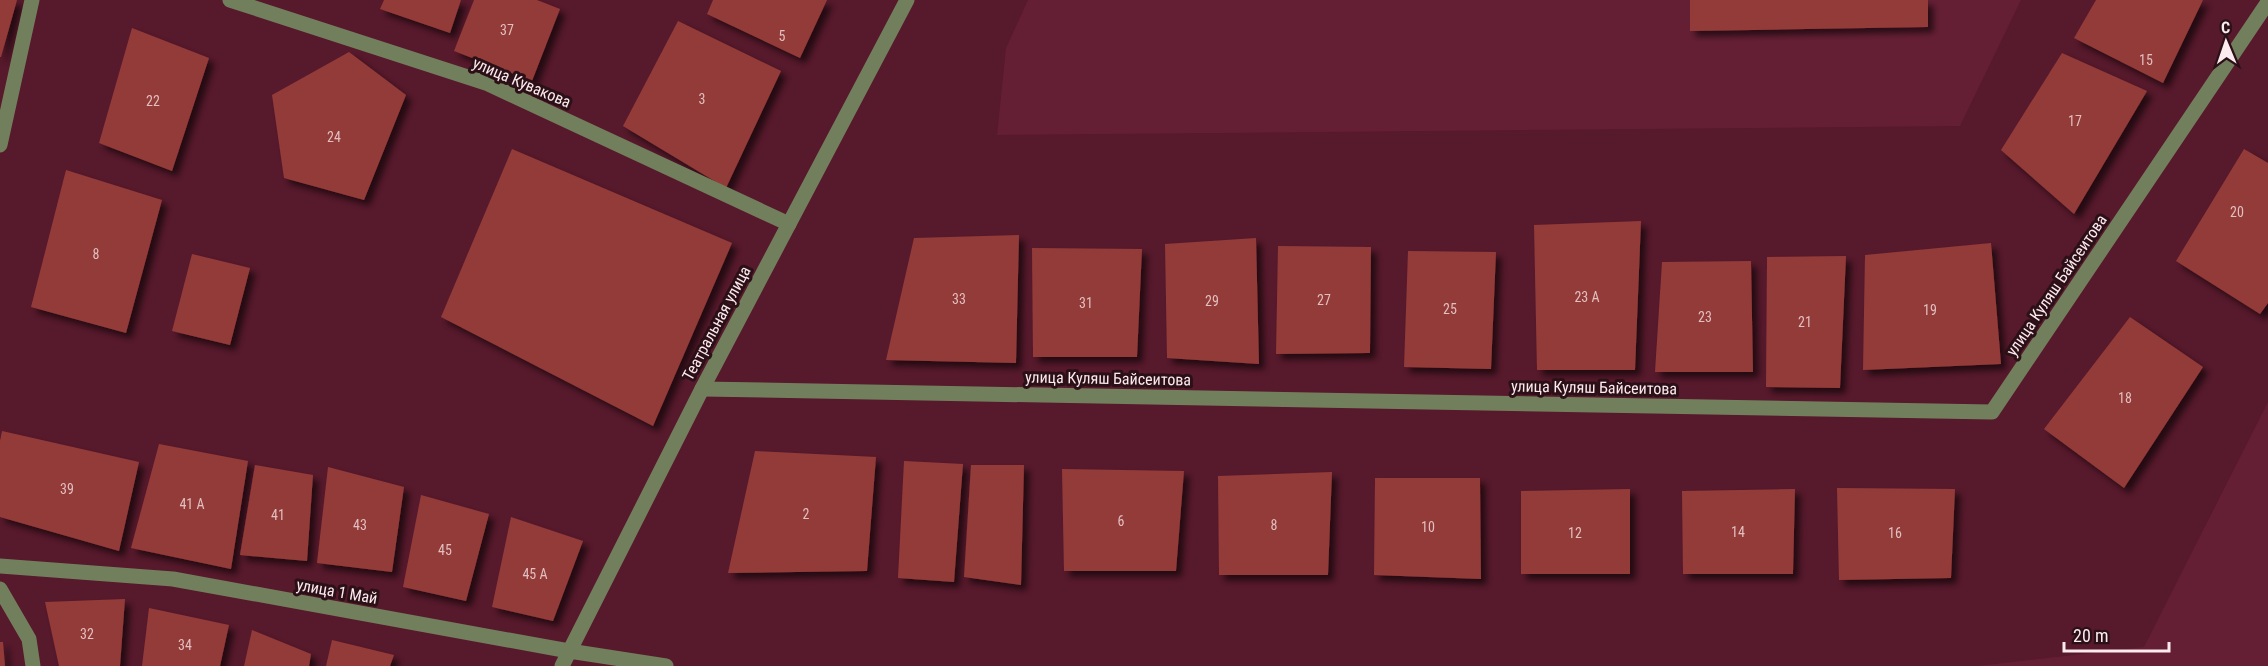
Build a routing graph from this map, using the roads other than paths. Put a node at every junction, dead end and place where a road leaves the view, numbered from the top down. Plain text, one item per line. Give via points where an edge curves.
1 (32, 0) edge
2 (230, 0) edge
3 (907, 0) edge
4 (2268, 2) edge
5 (0, 145) edge
6 (789, 224) junction
7 (702, 389) junction
8 (0, 566) edge
9 (0, 589) edge
10 (569, 651) junction
11 (33, 666) edge
12 (562, 666) edge
13 (666, 666) edge

1 - 5 street
2 - 6 street, улица Кувакова via 486,83
3 - 6 street, Театральная улица
4 - 7 street, улица Куляш Байсеитова via 1992,412
6 - 7 street, Театральная улица
7 - 10 street, Театральная улица
8 - 10 street, улица 1 Май via 173,579
9 - 11 street via 29,639
10 - 12 street, Театральная улица
10 - 13 street, улица 1 Май

